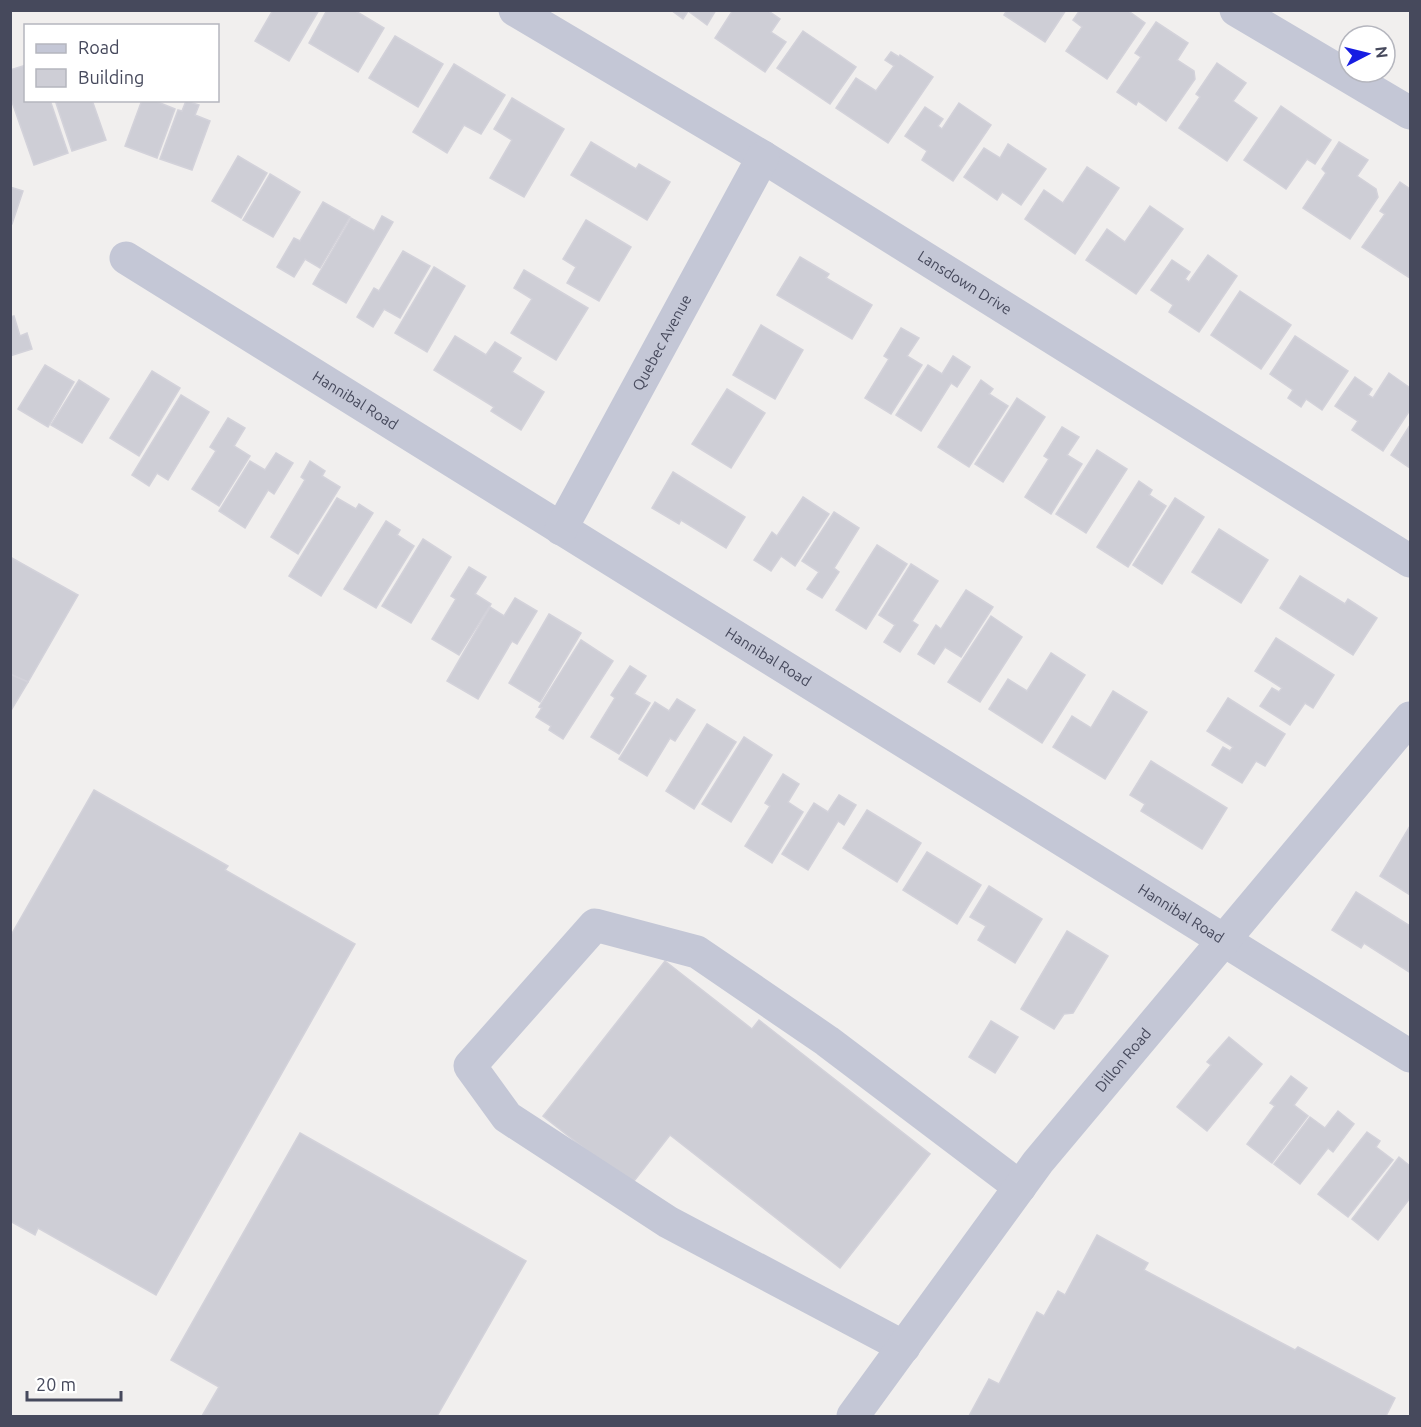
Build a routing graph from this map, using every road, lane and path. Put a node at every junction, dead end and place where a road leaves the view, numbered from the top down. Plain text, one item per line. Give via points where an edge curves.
1 (515, 10) edge
2 (1236, 10) edge
3 (1410, 113) edge
4 (763, 157) junction
5 (126, 258) dead end
6 (561, 528) junction
7 (1410, 561) edge
8 (1410, 718) edge
9 (1226, 941) junction
10 (1410, 1056) edge
11 (1020, 1187) junction
12 (904, 1347) junction
13 (853, 1416) edge

1 - 4 street, Lansdown Drive
2 - 3 street
4 - 6 street, Quebec Avenue
4 - 7 street, Lansdown Drive
5 - 6 street, Hannibal Road
6 - 9 street, Hannibal Road
8 - 9 street, Dillon Road
9 - 10 street, Hannibal Road
9 - 11 street, Dillon Road
11 - 12 street, Dillon Road
11 - 12 street via 827,1041 697,952 596,925 470,1066 507,1117 668,1222
12 - 13 street, Dillon Road

